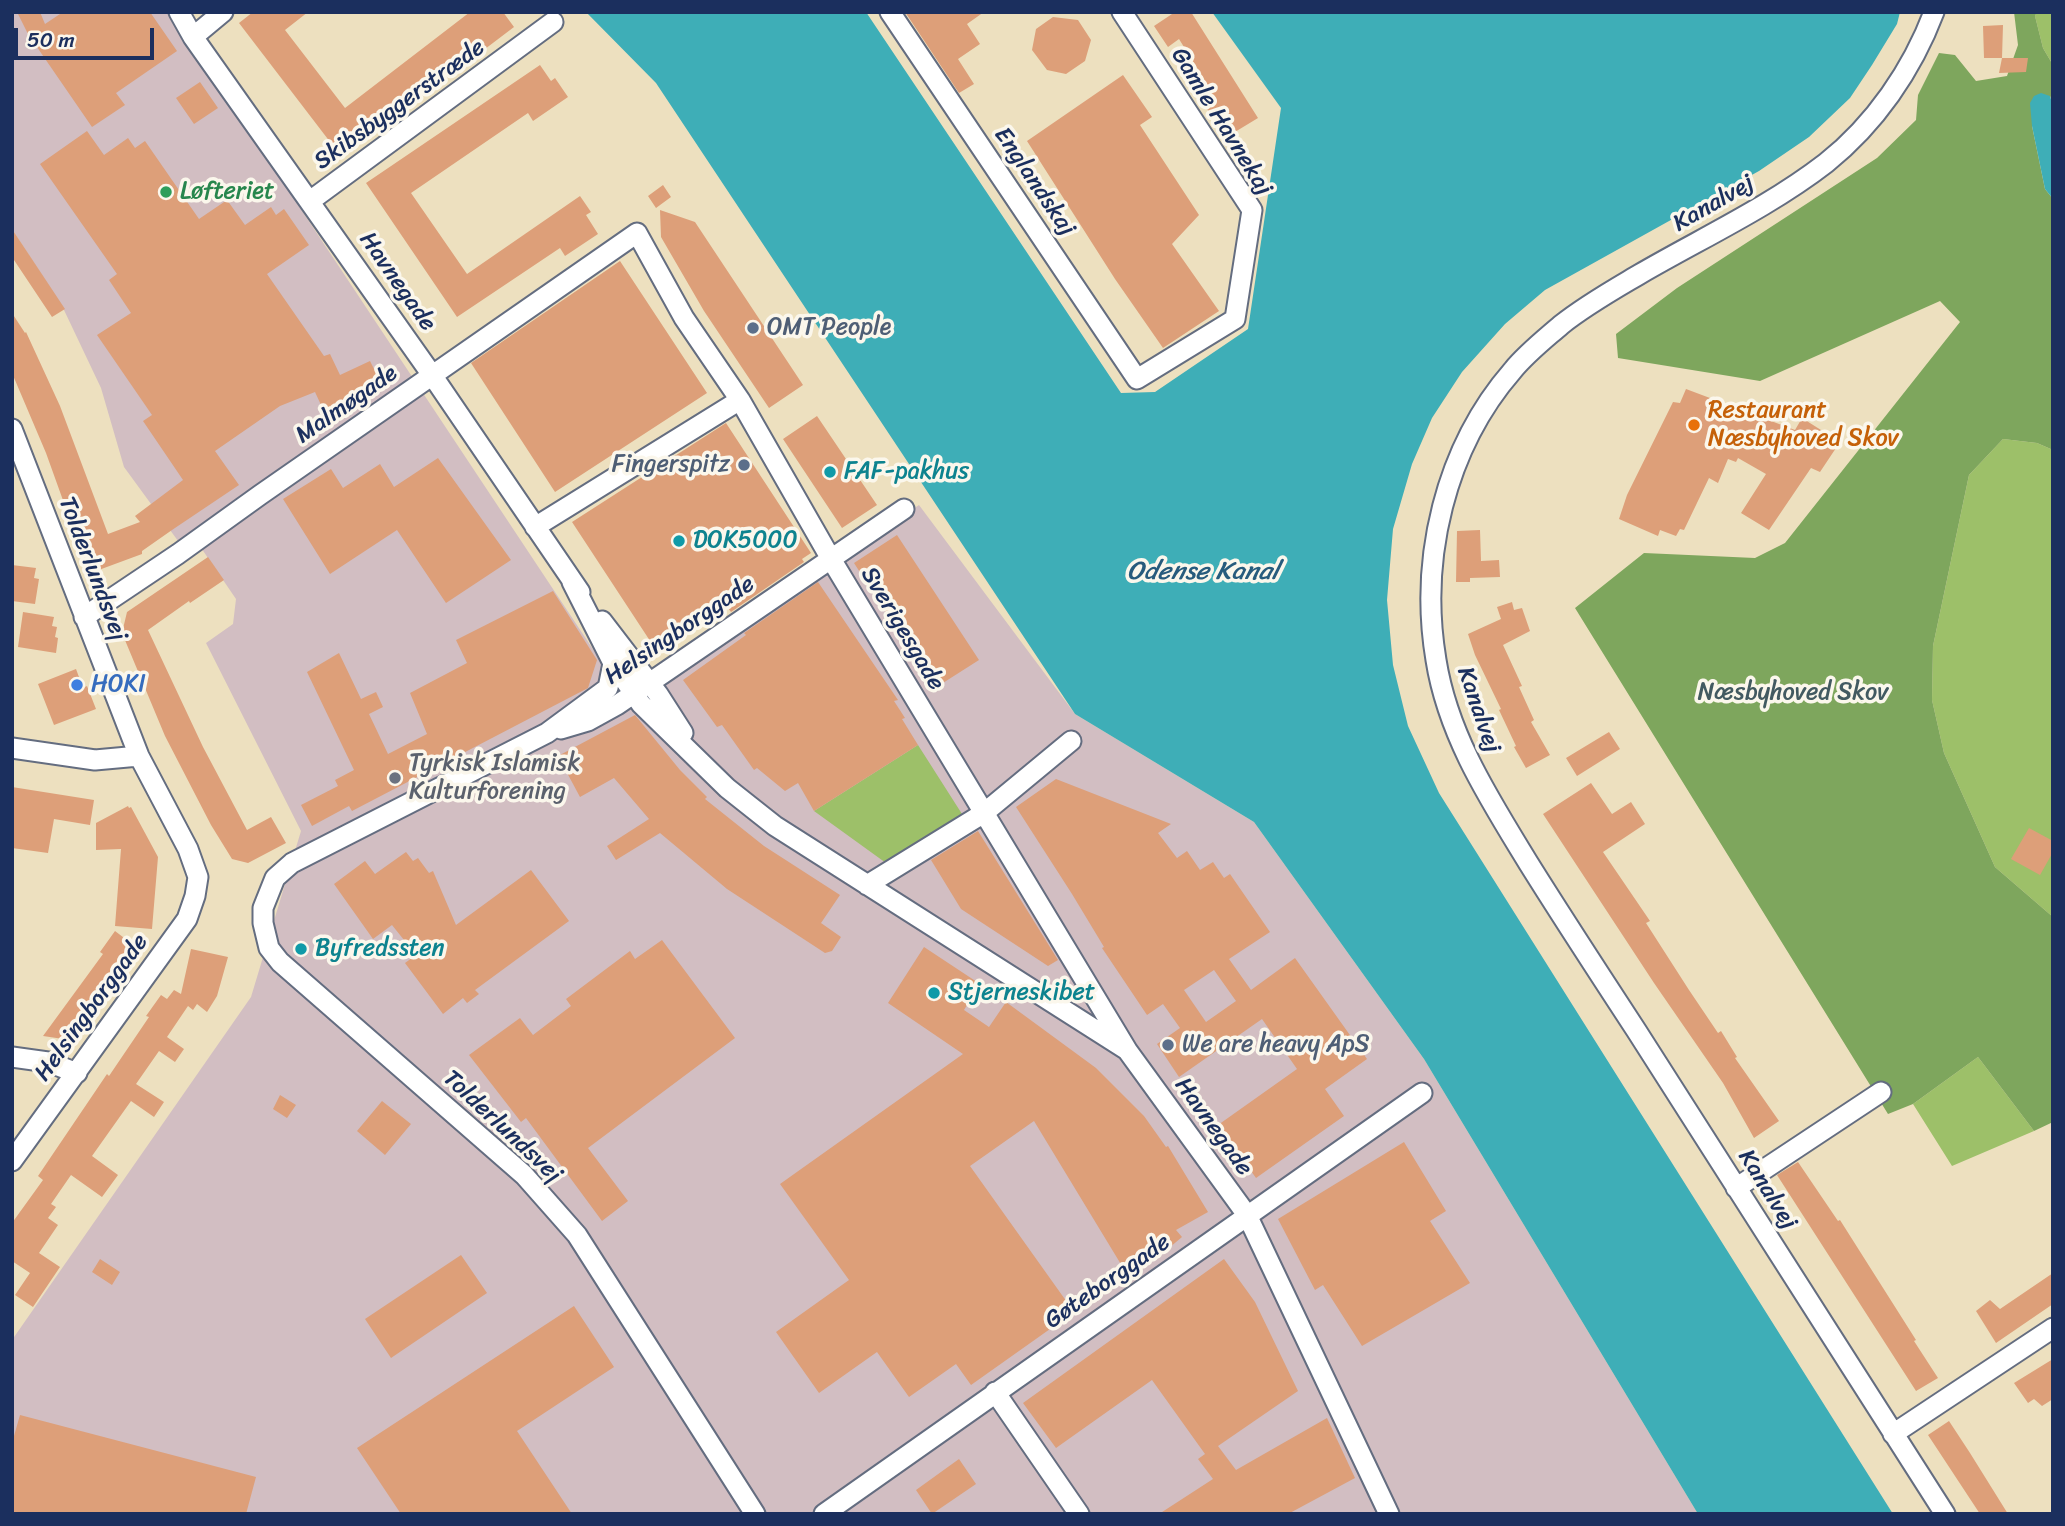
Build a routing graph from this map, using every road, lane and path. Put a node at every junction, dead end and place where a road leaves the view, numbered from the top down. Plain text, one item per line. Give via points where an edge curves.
1 (180, 12) edge
2 (223, 12) edge
3 (890, 12) edge
4 (1122, 12) edge
5 (1934, 12) edge
6 (553, 22) dead end
7 (193, 37) junction
8 (310, 201) junction
9 (637, 233) joint
10 (432, 375) junction
11 (1137, 379) joint
12 (740, 400) junction
13 (12, 429) edge
14 (904, 509) dead end
15 (535, 527) junction
16 (831, 559) junction
17 (84, 617) junction
18 (633, 680) junction
19 (1071, 741) dead end
20 (12, 748) edge
21 (139, 756) junction
22 (984, 813) junction
23 (198, 877) joint
24 (867, 884) junction
25 (263, 908) joint
26 (1127, 1050) junction
27 (12, 1057) edge
28 (77, 1073) junction
29 (1881, 1092) dead end
30 (1422, 1093) dead end
31 (12, 1161) edge
32 (1736, 1188) junction
33 (1247, 1215) junction
34 (2053, 1328) edge
35 (995, 1392) junction
36 (1893, 1434) junction
37 (755, 1514) edge
38 (824, 1514) edge
39 (1079, 1514) edge
40 (1389, 1514) edge
41 (1945, 1514) edge

1 - 7 street, Havnegade
2 - 7 street
3 - 11 street, Englandskaj
4 - 11 street, Gamle Havnekaj via 1252,210 1235,319
5 - 32 street, Kanalvej via 1909,65 1881,107 1826,163 1788,190 1589,304 1512,370 1464,447 1438,524 1431,569 1431,620 1436,661 1459,739 1479,782
6 - 8 street, Skibsbyggerstræde
7 - 8 street, Havnegade
8 - 10 street, Havnegade
9 - 10 street, Malmøgade
9 - 12 street, Sverigesgade via 684,318
10 - 15 street, Havnegade
10 - 17 street, Malmøgade
12 - 15 street
12 - 16 street, Sverigesgade
13 - 17 street, Tolderlundsvej
14 - 16 street, Helsingborggade
15 - 18 street, Havnegade
16 - 18 street, Helsingborggade
16 - 22 street, Sverigesgade
17 - 21 street, Tolderlundsvej
18 - 24 street, Havnegade via 727,788 775,826
18 - 25 street, Helsingborggade via 617,705 588,721 547,733 292,863 275,877
19 - 22 street
20 - 21 street via 95,760
21 - 23 street, Tolderlundsvej
22 - 24 street
22 - 26 street, Sverigesgade
23 - 28 street, Helsingborggade via 187,919
24 - 26 street, Havnegade
25 - 37 street, Tolderlundsvej via 269,948 280,962 524,1175 577,1235
26 - 33 street, Havnegade
27 - 28 street via 48,1062
28 - 31 street, Helsingborggade
29 - 32 street
30 - 33 street, Gøteborggade
32 - 36 street, Kanalvej
33 - 35 street, Gøteborggade
33 - 40 street, Havnegade
34 - 36 street
35 - 38 street, Gøteborggade
35 - 39 street
36 - 41 street, Kanalvej

